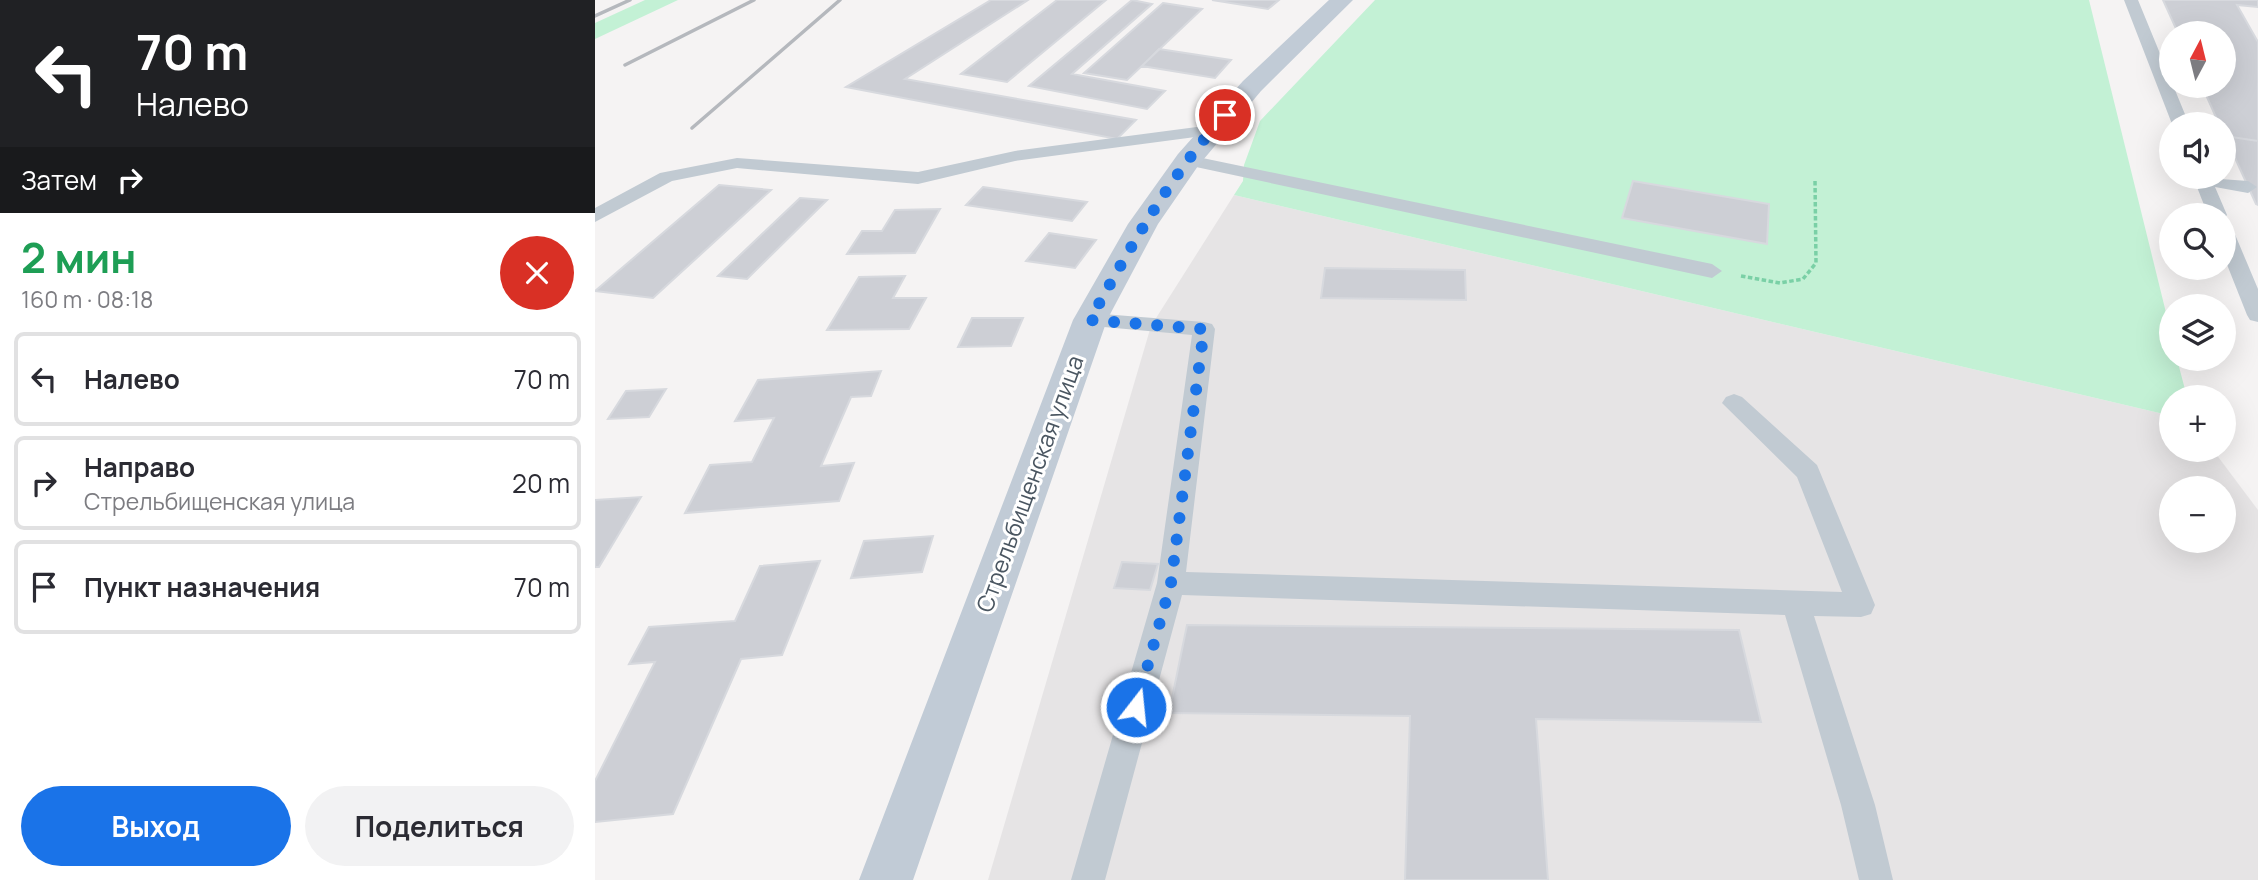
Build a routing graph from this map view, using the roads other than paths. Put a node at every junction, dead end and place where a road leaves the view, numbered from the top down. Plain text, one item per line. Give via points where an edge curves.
1 (1342, 0) edge
2 (2131, 0) edge
3 (2176, 112) edge
4 (1212, 130) junction
5 (1188, 160) junction
6 (2236, 185) edge
7 (2248, 187) dead end
8 (595, 216) edge
9 (2236, 261) edge
10 (1712, 271) road end
11 (2258, 314) edge
12 (1090, 320) junction
13 (1734, 403) dead end
14 (1171, 583) junction
15 (1796, 603) junction
16 (886, 880) edge
17 (1088, 880) edge
18 (1875, 880) edge

1 - 4 main road, Стрельбищенская улица
2 - 3 lane
4 - 5 main road, Стрельбищенская улица
4 - 8 lane via 1015,156 918,178 737,163 666,177
5 - 10 lane
5 - 12 main road, Стрельбищенская улица via 1143,224
6 - 7 lane
9 - 11 lane
12 - 14 lane via 1204,329
12 - 16 main road, Стрельбищенская улица
13 - 15 lane via 1808,472 1861,605
14 - 15 lane
14 - 17 lane
15 - 18 lane via 1859,805

